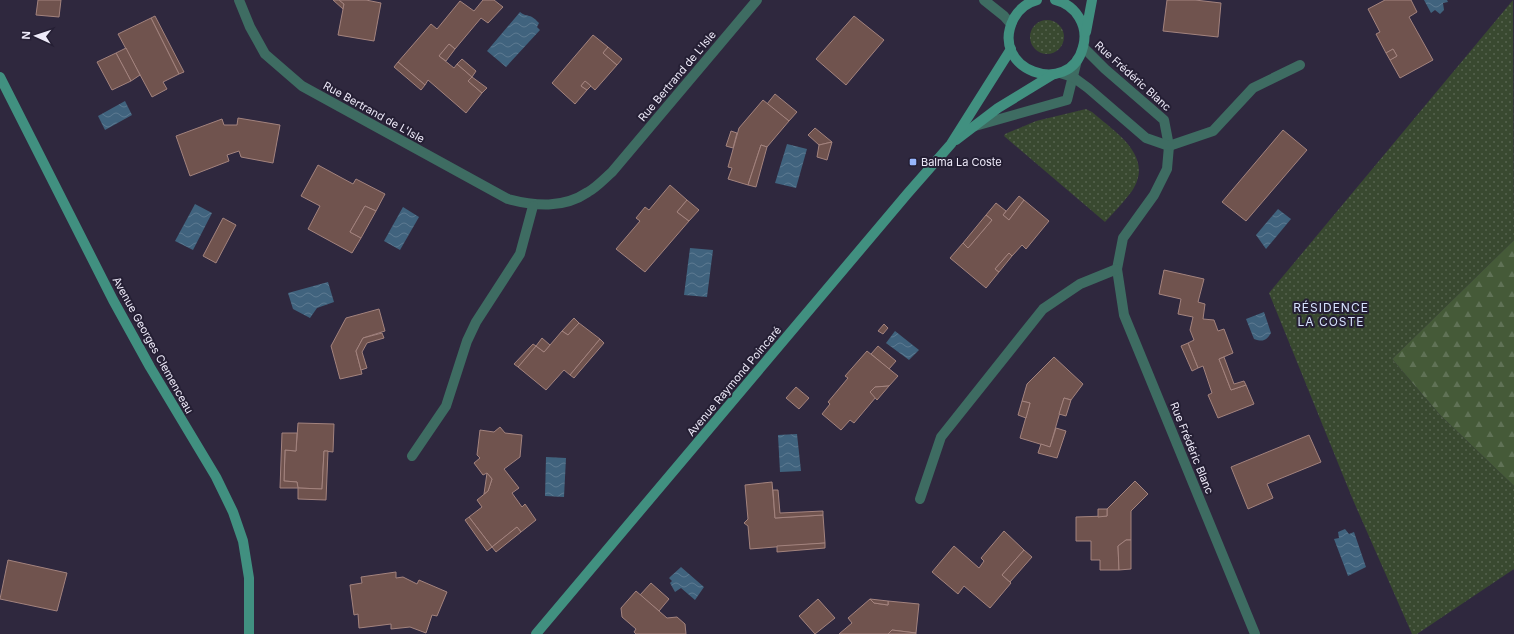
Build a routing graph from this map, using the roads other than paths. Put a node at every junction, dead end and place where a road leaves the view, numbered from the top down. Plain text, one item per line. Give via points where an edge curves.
1 (239, 0) edge
2 (757, 0) edge
3 (984, 0) edge
4 (1034, 0) edge
5 (1055, 0) edge
6 (1092, 0) edge
7 (1011, 24) junction
8 (1085, 36) junction
9 (1083, 47) junction
10 (1011, 49) junction
11 (1077, 60) junction
12 (1300, 65) dead end
13 (1057, 73) junction
14 (0, 77) edge
15 (1073, 77) junction
16 (975, 126) junction
17 (951, 144) junction
18 (1169, 146) junction
19 (533, 206) junction
20 (1116, 269) junction
21 (412, 456) dead end
22 (920, 499) dead end
23 (249, 634) edge
24 (536, 634) edge
25 (1255, 634) edge

1 - 19 street, Rue Bertrand de L'Isle via 265,54 302,86 508,199
2 - 19 street, Rue Bertrand de L'Isle via 612,172 588,193 565,203
3 - 7 street
4 - 7 main road via 1016,14
5 - 8 main road via 1074,10 1082,21
6 - 8 main road
7 - 10 main road
8 - 9 main road
9 - 11 main road
9 - 18 street, Rue Frédéric Blanc via 1164,120
10 - 13 main road via 1023,67 1044,75
10 - 17 main road, Avenue Raymond Poincaré
11 - 13 main road, Avenue Raymond Poincaré via 1070,68
11 - 15 street, Avenue Raymond Poincaré
12 - 18 street via 1253,88 1213,131
13 - 15 street
13 - 16 main road, Avenue Raymond Poincaré via 998,108
14 - 23 main road, Avenue Georges Clemenceau via 113,300 216,477 233,512 243,541 248,578
15 - 16 street, Avenue Raymond Poincaré via 1067,100
15 - 18 street via 1146,138
16 - 17 main road, Avenue Raymond Poincaré
17 - 24 main road, Avenue Raymond Poincaré
18 - 20 street, Rue Frédéric Blanc via 1166,169 1154,195 1123,238
19 - 21 street via 520,254 473,328 446,406
20 - 22 street via 1080,284 1043,309 941,437
20 - 25 street, Rue Frédéric Blanc via 1124,315

